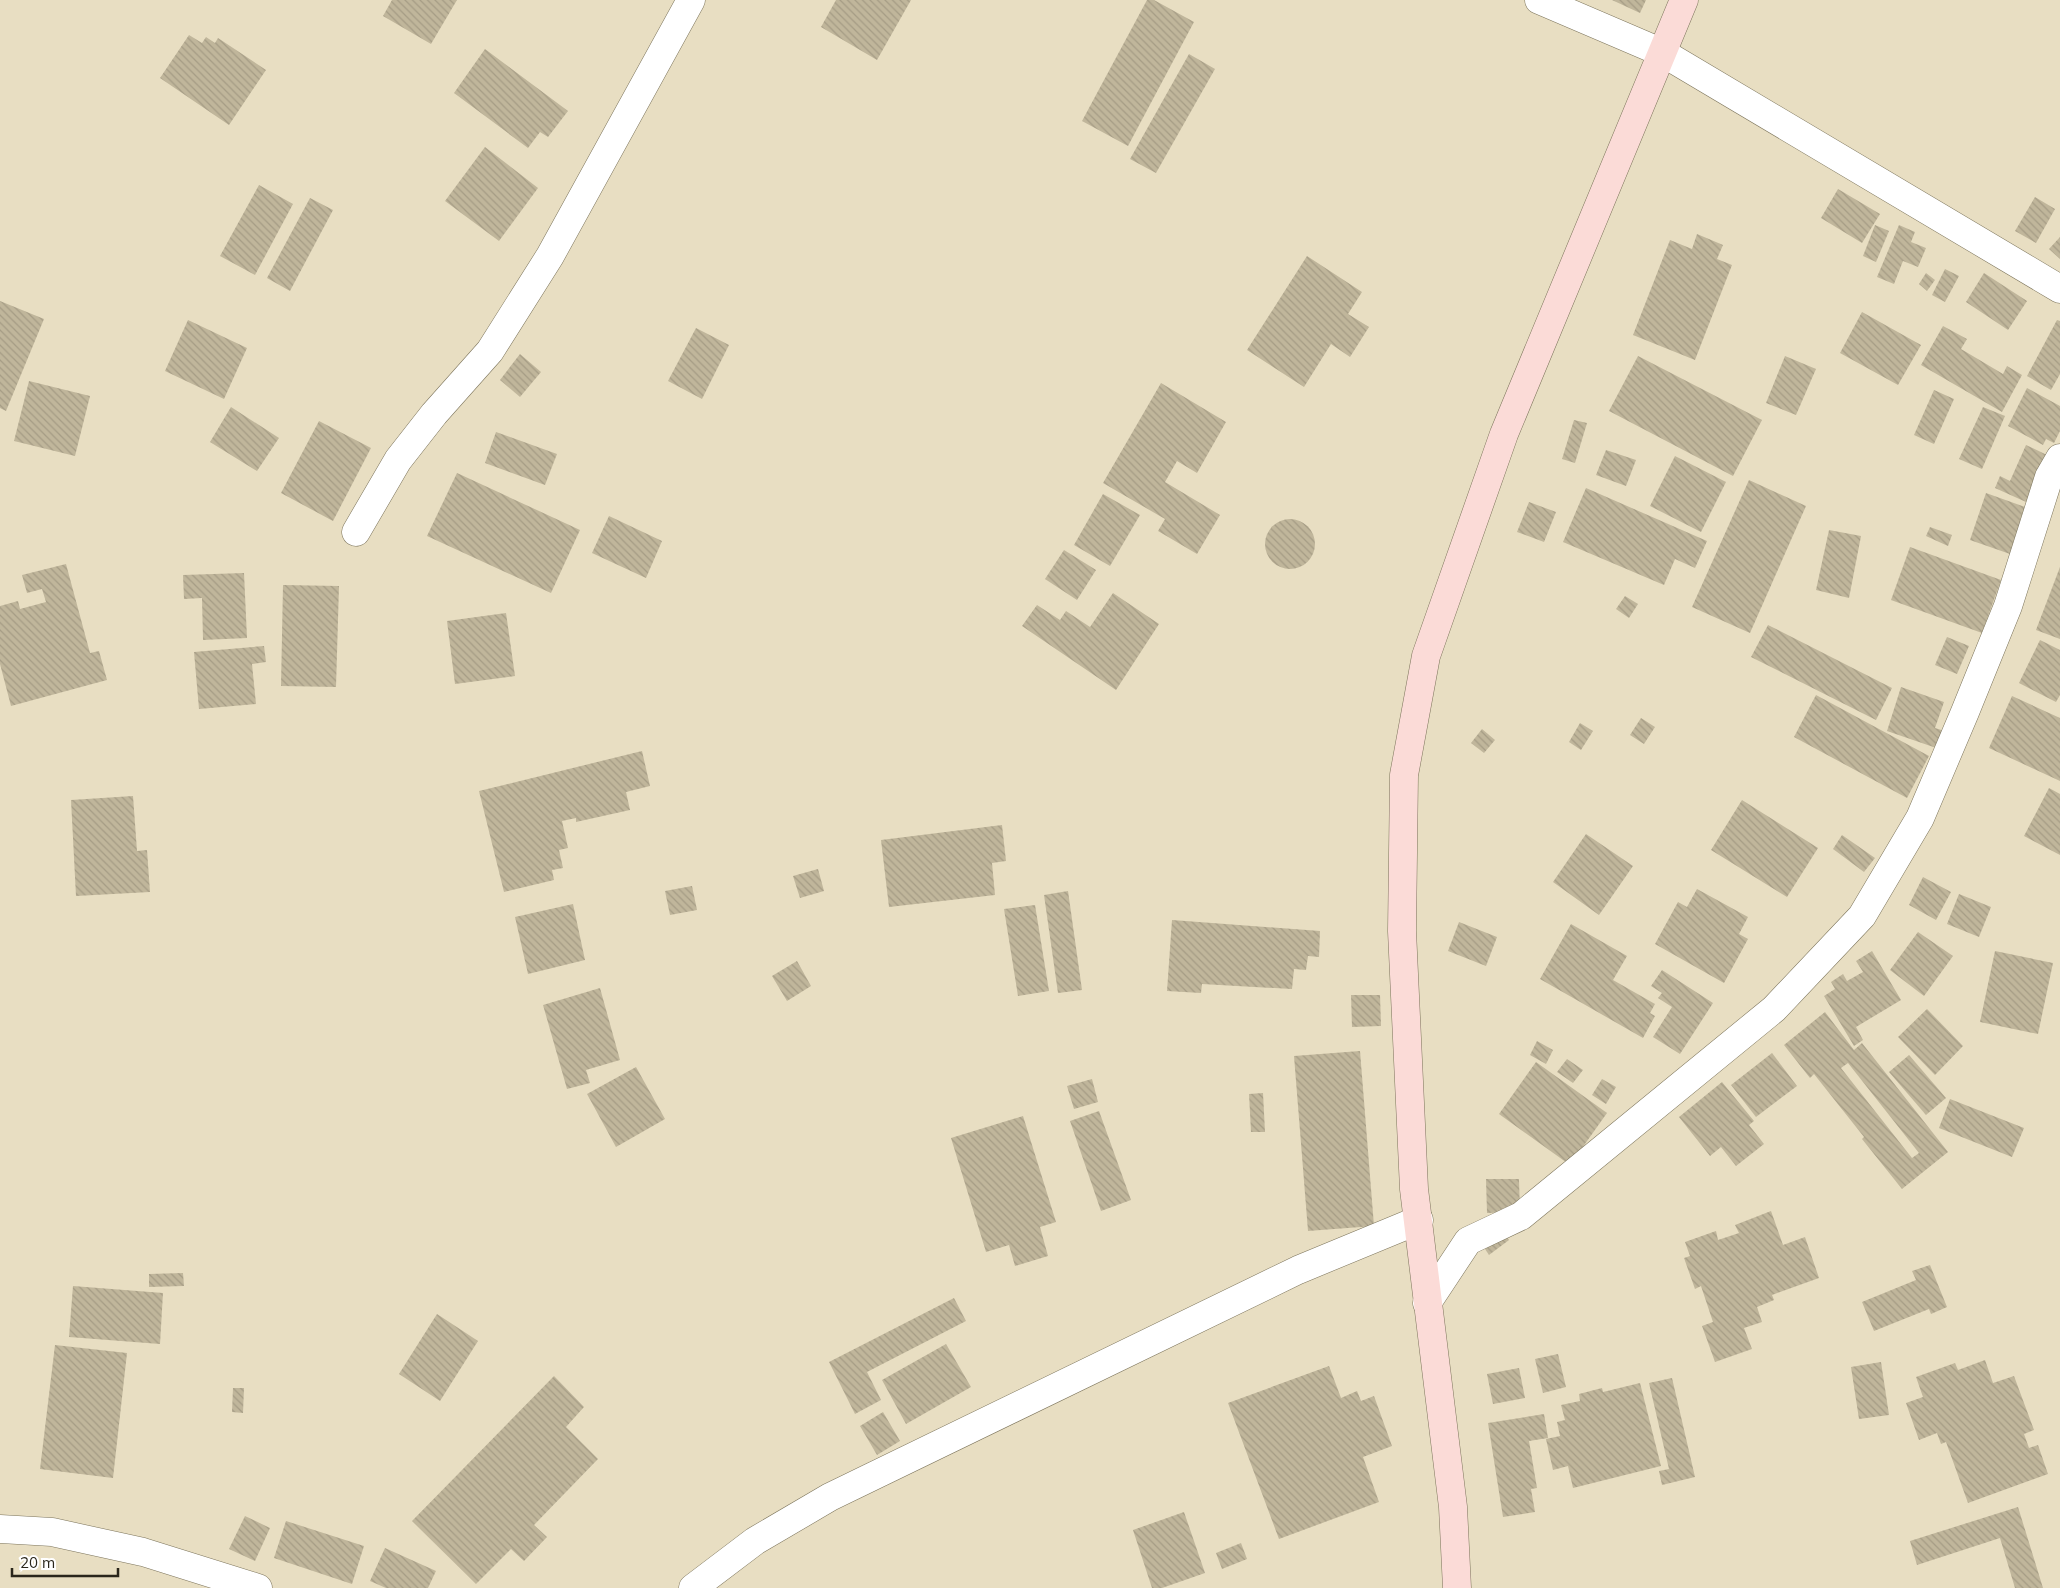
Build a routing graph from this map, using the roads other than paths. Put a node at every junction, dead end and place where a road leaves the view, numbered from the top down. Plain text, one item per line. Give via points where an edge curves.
1 (691, 0) edge
2 (1539, 0) edge
3 (1684, 0) edge
4 (1663, 53) junction
5 (2060, 289) edge
6 (2060, 458) edge
7 (356, 532) dead end
8 (1419, 1220) junction
9 (1428, 1303) junction
10 (0, 1529) edge
11 (258, 1588) edge
12 (693, 1588) edge
13 (1457, 1588) edge

1 - 7 street via 550,256 495,344 398,460
2 - 4 street
3 - 4 street
4 - 5 street
4 - 8 street via 1504,434 1426,656 1404,776 1402,931 1414,1189
6 - 9 street via 2049,477 2008,606 1920,818 1862,916 1774,1010 1521,1216 1468,1241
8 - 9 street
8 - 12 street via 1298,1270 830,1497 755,1541
9 - 13 street via 1453,1507
10 - 11 street via 52,1532 143,1552

